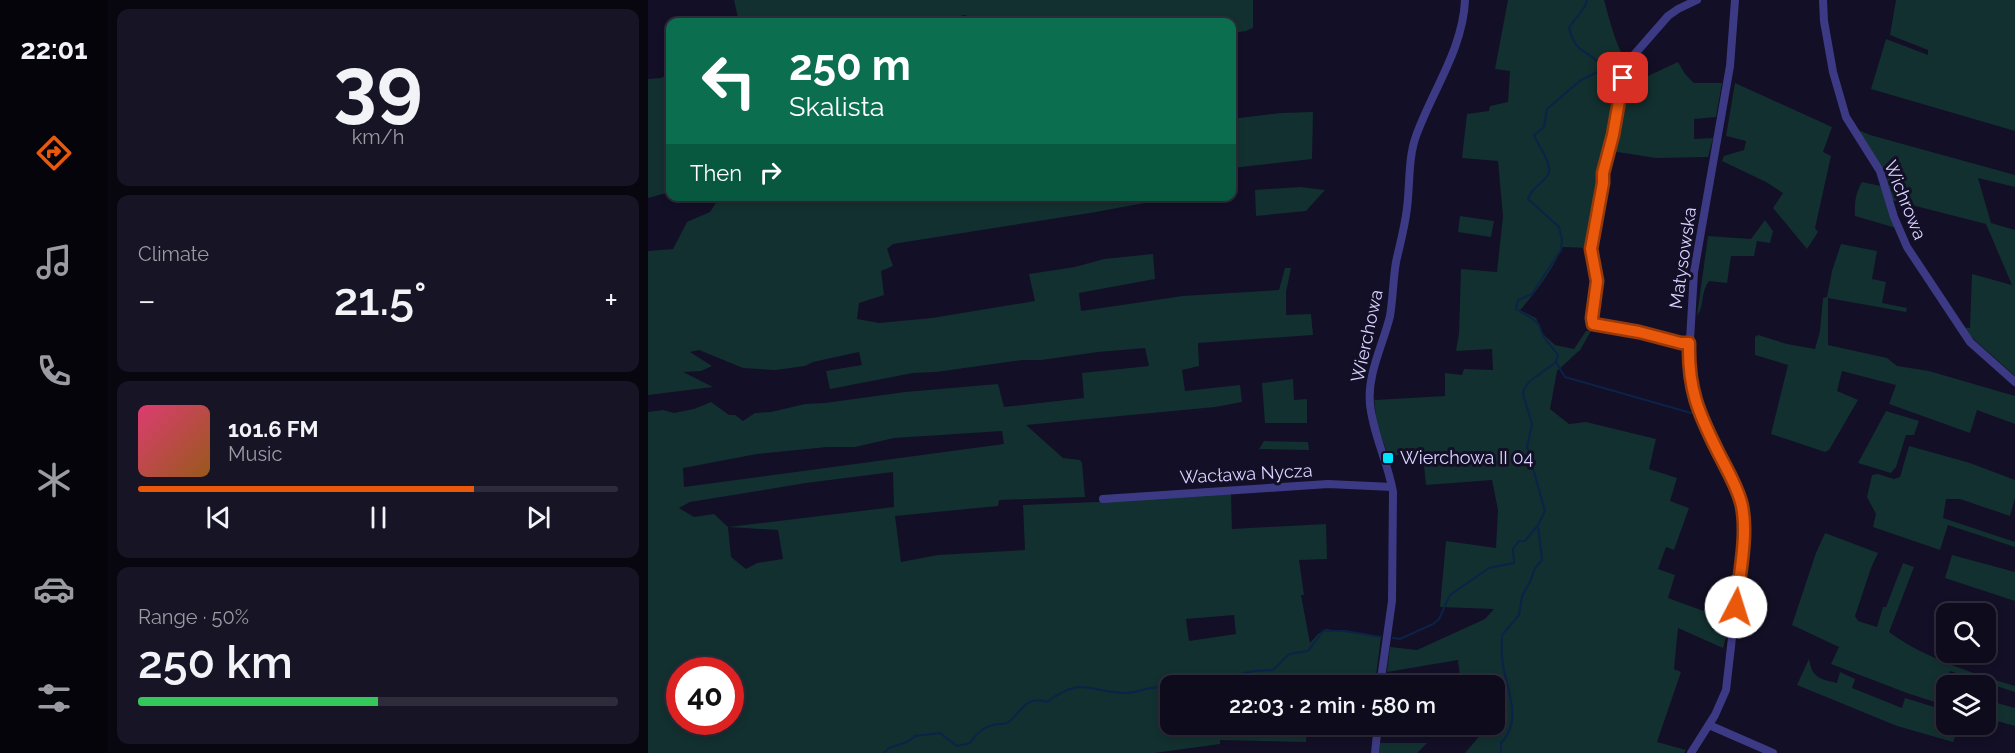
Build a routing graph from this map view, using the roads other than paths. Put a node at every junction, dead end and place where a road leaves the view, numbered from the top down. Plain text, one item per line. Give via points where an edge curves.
1 (1466, 0) edge
2 (1697, 0) edge
3 (1736, 0) edge
4 (1823, 0) edge
5 (1689, 343) junction
6 (2015, 382) edge
7 (1392, 487) junction
8 (1102, 499) dead end
9 (1381, 675) edge
10 (1709, 725) junction
11 (1377, 735) edge
12 (1375, 753) edge
13 (1691, 753) edge
14 (1773, 753) edge

1 - 7 street, Wierchowa via 1454,52 1415,138 1390,316 1376,359 1371,391 1374,426
2 - 5 street via 1668,16 1626,64 1591,249 1597,281 1593,324
3 - 5 street, Matysowska via 1730,66 1694,273
4 - 6 street, Wichrowa via 1833,72 1846,117 1880,171 1907,248 1964,335
5 - 10 street, Matysowska via 1693,394 1737,491 1743,514 1729,671 1722,703
7 - 8 street, Wacława Nycza via 1328,484
7 - 9 street, Wierchowa via 1392,597
10 - 13 street, Matysowska
10 - 14 street
11 - 12 street

